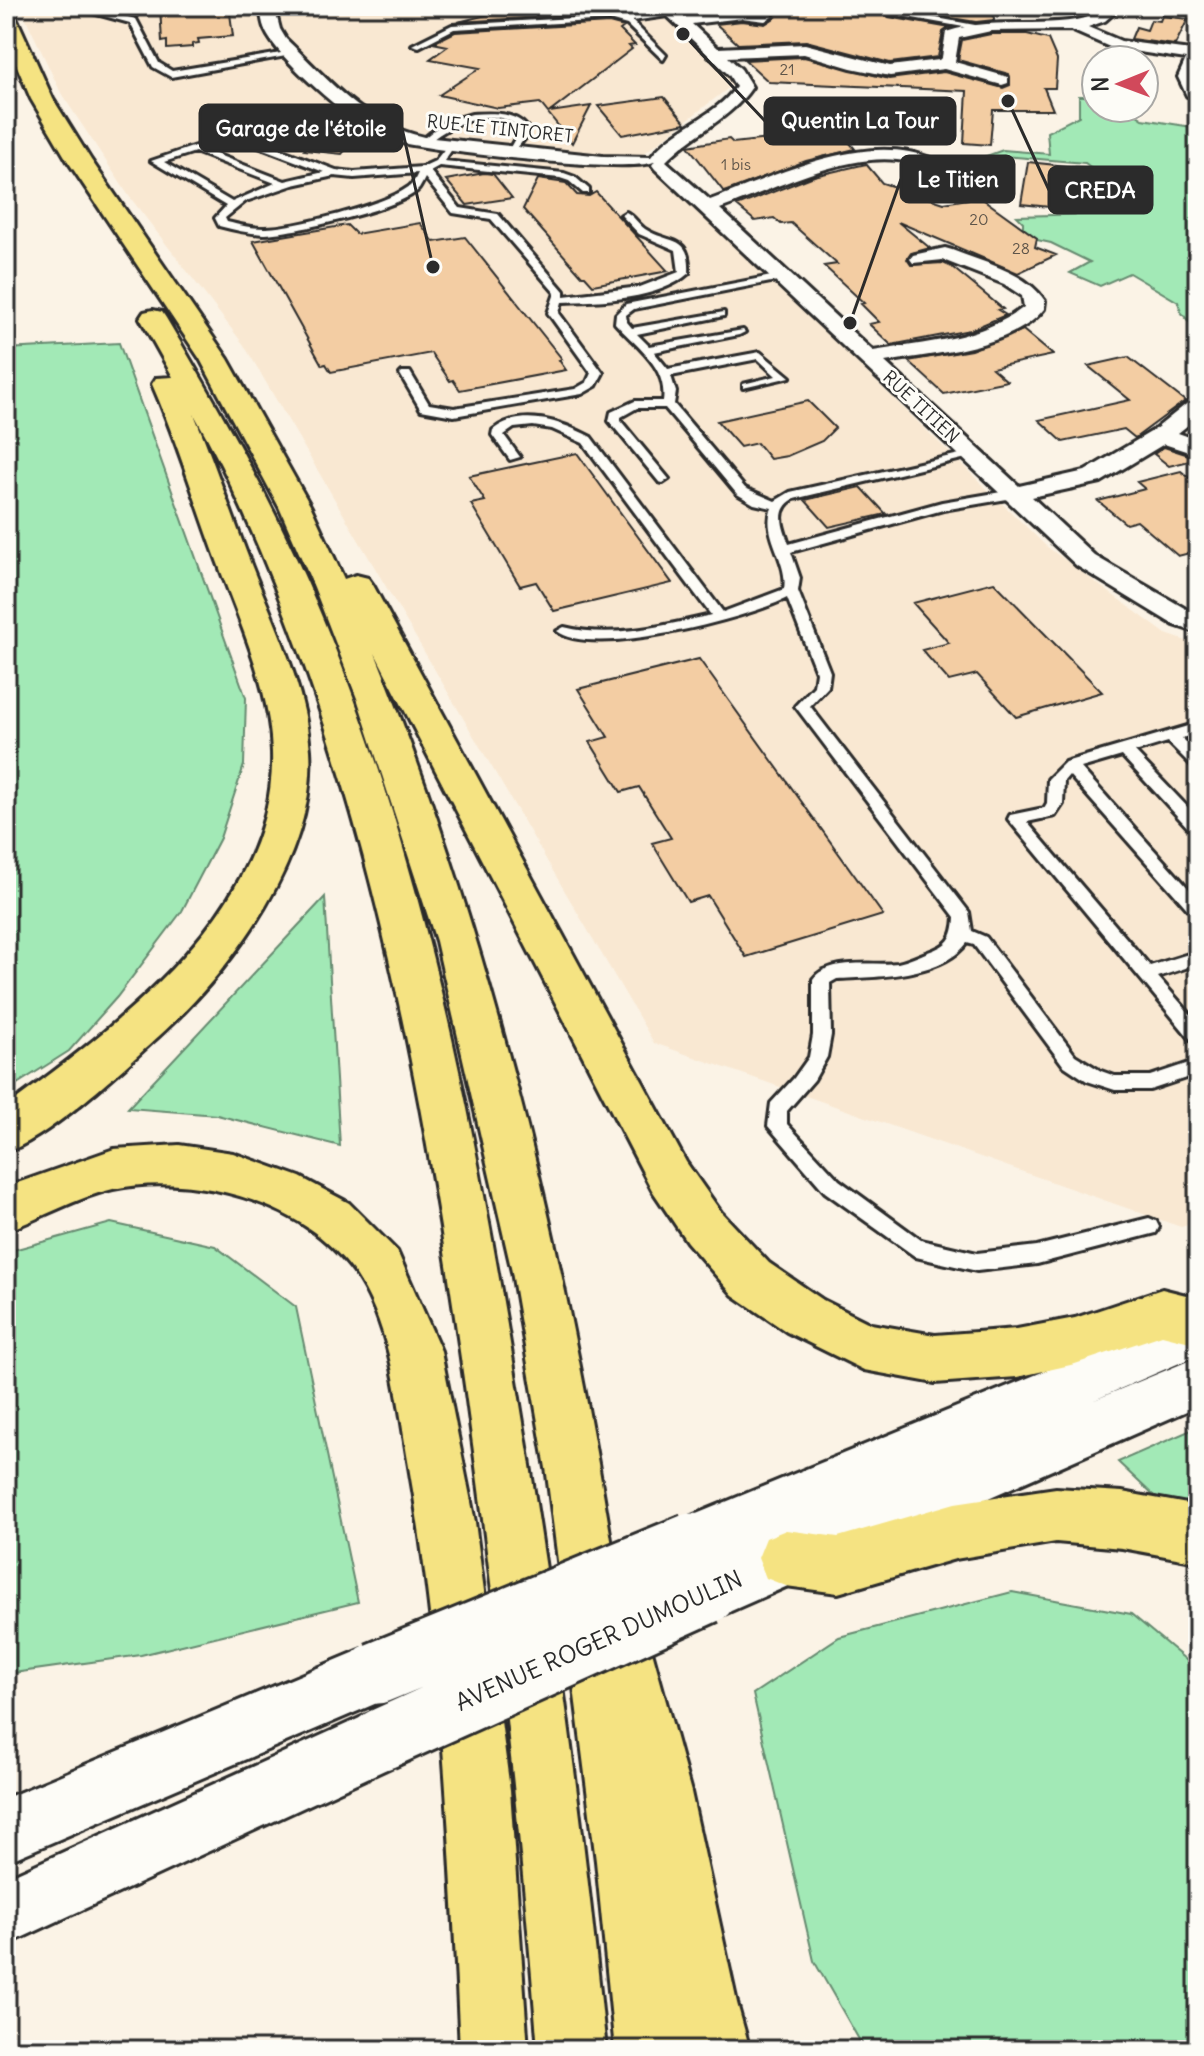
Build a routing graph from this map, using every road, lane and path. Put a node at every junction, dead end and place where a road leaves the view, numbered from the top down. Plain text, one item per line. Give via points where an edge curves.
1 (71, 6) edge
2 (267, 6) edge
3 (1020, 6) edge
4 (1115, 6) edge
5 (893, 12) dead end
6 (672, 13) edge
7 (765, 16) dead end
8 (6, 17) edge
9 (624, 20) junction
10 (1026, 25) junction
11 (1074, 25) junction
12 (975, 27) junction
13 (416, 45) dead end
14 (715, 53) junction
15 (293, 54) junction
16 (1197, 56) edge
17 (663, 57) dead end
18 (944, 64) junction
19 (1002, 80) dead end
20 (1193, 92) dead end
21 (424, 142) junction
22 (256, 143) dead end
23 (450, 145) junction
24 (510, 151) junction
25 (656, 161) junction
26 (438, 163) junction
27 (424, 170) junction
28 (334, 173) junction
29 (954, 177) dead end
30 (288, 185) junction
31 (586, 191) dead end
32 (230, 205) junction
33 (709, 207) junction
34 (626, 215) dead end
35 (920, 259) dead end
36 (782, 277) junction
37 (557, 299) junction
38 (720, 314) dead end
39 (628, 332) junction
40 (739, 332) dead end
41 (645, 350) junction
42 (870, 358) junction
43 (666, 373) junction
44 (406, 374) dead end
45 (747, 386) dead end
46 (668, 404) junction
47 (1198, 406) edge
48 (1162, 435) junction
49 (1198, 448) edge
50 (268, 452) junction
51 (973, 455) junction
52 (514, 457) dead end
53 (663, 479) dead end
54 (1013, 494) junction
55 (779, 506) junction
56 (782, 550) junction
57 (791, 591) junction
58 (719, 616) junction
59 (1198, 625) edge
60 (564, 631) dead end
61 (1198, 728) edge
62 (1171, 736) junction
63 (1125, 750) junction
64 (1198, 763) edge
65 (1070, 766) junction
66 (1198, 828) edge
67 (1198, 910) edge
68 (963, 935) junction
69 (1198, 957) edge
70 (1146, 974) junction
71 (1198, 1036) edge
72 (1198, 1067) edge
73 (6, 1133) edge
74 (6, 1210) edge
75 (1149, 1227) dead end
76 (1198, 1321) edge
77 (1198, 1331) edge
78 (1198, 1381) edge
79 (574, 1474) junction
80 (1198, 1534) edge
81 (786, 1558) junction
82 (699, 1568) junction
83 (6, 1830) edge
84 (6, 1912) edge
85 (494, 2050) edge
86 (572, 2050) edge
87 (649, 2050) edge
88 (716, 2050) edge

1 - 15 lane via 133,21 156,65 171,74
2 - 15 street, RUE LE TINTORET via 272,29
3 - 10 street via 1020,20
4 - 11 street via 1101,18
5 - 12 lane
6 - 7 street
6 - 9 lane
6 - 14 street
8 - 50 highway via 64,136 192,325
9 - 13 lane via 452,27
9 - 17 lane
10 - 11 street
10 - 12 street
11 - 16 street via 1115,45
12 - 18 street via 951,35 950,58
14 - 18 street via 821,52 890,71
14 - 25 street via 742,80 739,97
15 - 21 street, RUE LE TINTORET via 358,117 392,135
16 - 20 street via 1186,77
18 - 19 street
21 - 23 street, RUE LE TINTORET
21 - 24 lane via 461,118 506,117 522,129
22 - 28 lane
23 - 24 street, RUE LE TINTORET
23 - 26 lane
24 - 25 street, RUE LE TINTORET
25 - 33 street, RUE TITIEN
26 - 27 lane
26 - 31 lane via 561,175
27 - 28 lane
27 - 32 lane via 415,188 400,197 285,229 240,231 223,224 220,218
27 - 37 lane via 457,211 494,216 560,293
28 - 30 lane
29 - 33 street via 922,160 873,157 818,169
30 - 32 lane
30 - 32 lane via 195,149 156,161
33 - 36 street, RUE TITIEN
34 - 37 lane via 642,232 680,247 686,257 684,273 671,283
35 - 42 street via 945,254 1011,280 1029,292 1034,309 1011,326 984,335
36 - 39 lane via 630,306 621,314
36 - 42 street, RUE TITIEN
37 - 44 lane via 553,313 597,373 592,384 578,392 438,412 425,407
38 - 39 lane
39 - 41 lane
40 - 41 lane
41 - 43 lane
42 - 51 street, RUE TITIEN
43 - 45 lane via 760,355 784,377
43 - 46 lane via 672,389
46 - 53 lane via 635,405 615,415
46 - 55 lane via 741,491
47 - 48 street
48 - 49 street
48 - 54 street via 1093,477
50 - 76 highway via 299,478 669,1176 704,1227 751,1279 805,1316 864,1346 935,1359 1017,1353 1075,1341 1162,1312
50 - 79 highway via 331,587 376,701 457,941 537,1272
51 - 54 street, RUE TITIEN
51 - 55 lane via 790,496
52 - 58 lane via 498,435 509,424 547,424 587,440
54 - 56 lane via 942,506
54 - 59 street, RUE TITIEN via 1086,561
55 - 56 lane via 774,518
56 - 57 lane via 793,578
57 - 58 lane via 778,600
57 - 68 lane via 823,672 821,687 802,706 963,916
58 - 60 lane via 619,636
61 - 62 lane
62 - 63 lane
62 - 64 lane
63 - 65 lane
63 - 66 lane
65 - 67 lane
65 - 70 lane via 1056,779 1055,804 1049,812 1016,819
68 - 72 lane via 980,941 1069,1060 1094,1076 1115,1083 1150,1083
68 - 75 lane via 952,950 901,969 835,973 822,979 818,996 823,1036 812,1072 778,1108 777,1126 832,1186 916,1248 977,1262 1037,1255
69 - 70 lane
70 - 71 lane
73 - 86 highway via 125,1043 222,943 275,846 291,791 291,748 273,665 152,357 139,299 205,404 294,593 341,715 442,1096 519,1576
74 - 85 highway via 114,1169 179,1165 233,1173 283,1191 332,1218 379,1266 415,1351 447,1522 479,1790
77 - 82 main road, AVENUE ROGER DUMOULIN
78 - 81 main road, AVENUE ROGER DUMOULIN
79 - 87 highway
79 - 88 highway via 660,1792
80 - 81 highway via 1056,1515 955,1531 838,1565
81 - 82 main road, AVENUE ROGER DUMOULIN
82 - 83 main road, AVENUE ROGER DUMOULIN, bridge via 377,1673
82 - 84 main road, AVENUE ROGER DUMOULIN, bridge via 382,1739

